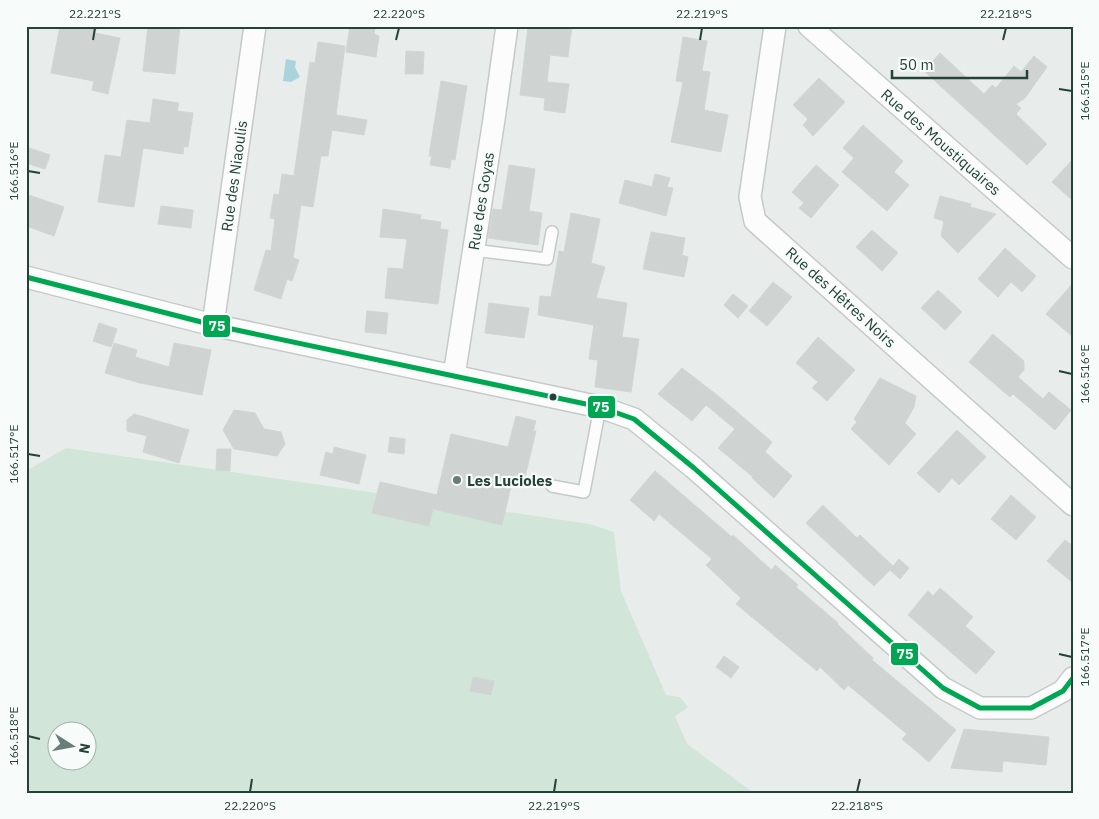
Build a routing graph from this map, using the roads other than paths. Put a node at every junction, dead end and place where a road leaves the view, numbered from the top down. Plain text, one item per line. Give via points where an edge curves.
1 (255, 26) edge
2 (506, 26) edge
3 (775, 26) edge
4 (809, 26) edge
5 (552, 232) dead end
6 (473, 250) junction
7 (1073, 258) edge
8 (26, 278) edge
9 (213, 325) junction
10 (454, 376) junction
11 (600, 407) junction
12 (552, 486) dead end
13 (1073, 505) edge
14 (1073, 678) edge

1 - 9 street, Rue des Niaoulis
2 - 6 street, Rue des Goyas
3 - 13 street, Rue des Hêtres Noirs via 750,198 756,221
4 - 7 street, Rue des Moustiquaires
5 - 6 lane via 547,260
6 - 10 street, Rue des Goyas
8 - 9 street
9 - 10 street
10 - 11 street
11 - 12 lane via 584,492
11 - 14 street via 642,425 943,688 980,708 1031,708 1063,691

